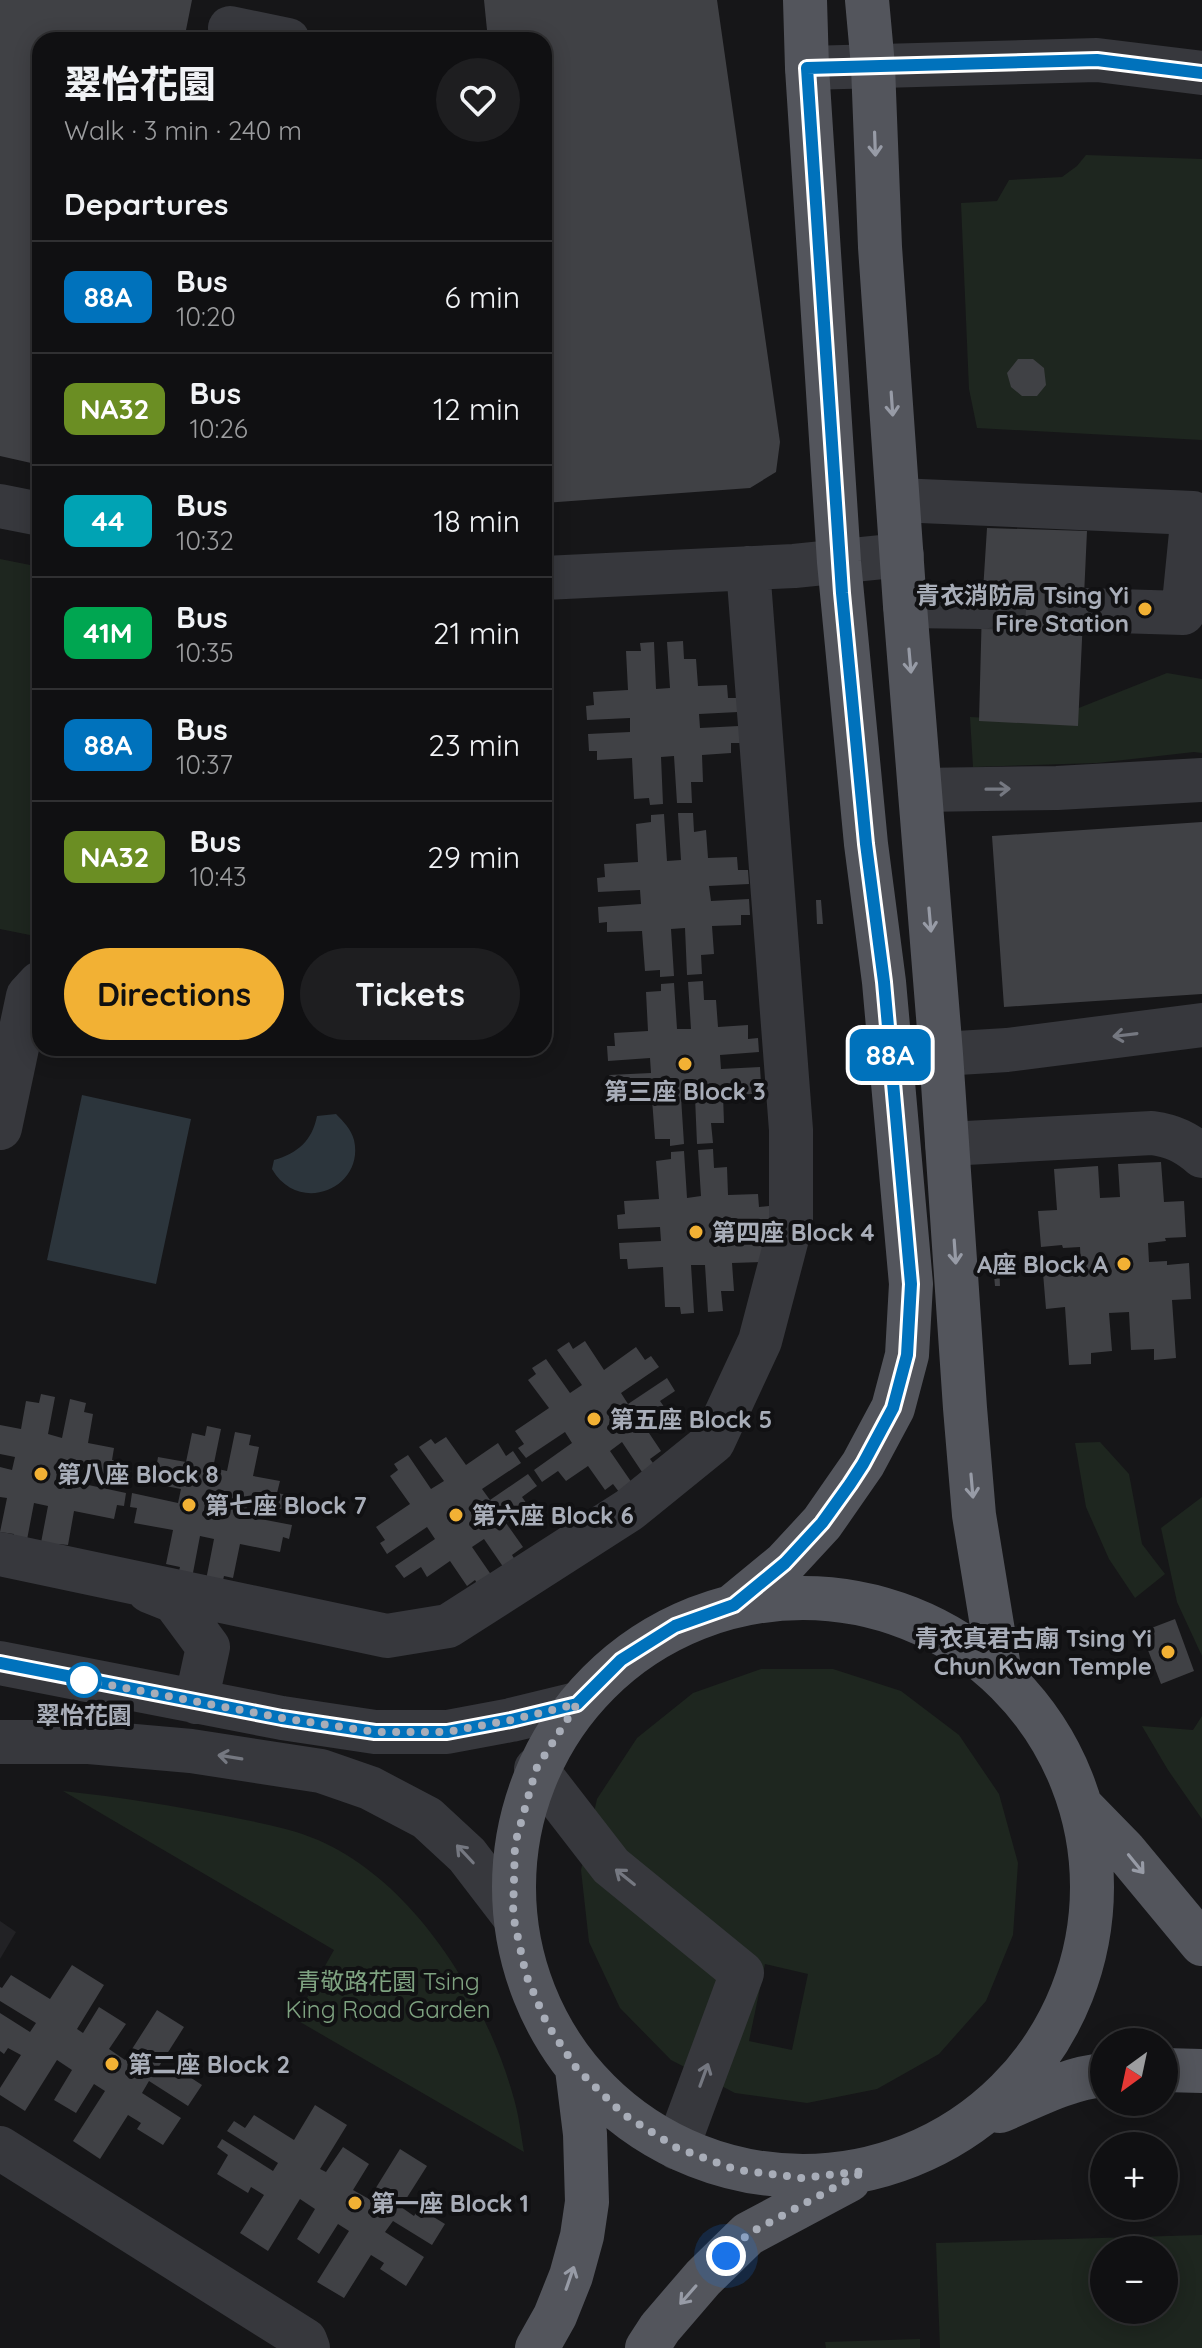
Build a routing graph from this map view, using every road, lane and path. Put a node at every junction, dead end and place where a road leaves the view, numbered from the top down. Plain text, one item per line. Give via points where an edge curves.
1 (805, 0) edge
2 (867, 0) edge
3 (232, 23) edge
4 (262, 32) edge
5 (873, 66) junction
6 (807, 68) junction
7 (1202, 73) edge
8 (898, 500) junction
9 (0, 506) edge
10 (32, 512) edge
11 (902, 555) junction
12 (839, 562) junction
13 (748, 568) junction
14 (552, 578) edge
15 (905, 606) junction
16 (982, 607) tunnel mouth
17 (1084, 610) tunnel mouth
18 (1202, 780) edge
19 (920, 790) junction
20 (32, 992) edge
21 (1202, 1025) edge
22 (941, 1054) junction
23 (0, 1128) edge
24 (947, 1144) junction
25 (1202, 1156) edge
26 (0, 1554) edge
27 (121, 1579) junction
28 (734, 1605) junction
29 (0, 1663) edge
30 (1000, 1674) junction
31 (196, 1702) junction
32 (577, 1704) junction
33 (12, 1747) edge
34 (536, 1769) junction
35 (1082, 1807) junction
36 (513, 1915) junction
37 (1202, 1944) edge
38 (577, 2069) junction
39 (1178, 2070) edge
40 (1202, 2071) edge
41 (1090, 2077) edge
42 (979, 2119) junction
43 (0, 2148) edge
44 (677, 2148) junction
45 (865, 2171) junction
46 (308, 2348) edge
47 (537, 2348) edge
48 (647, 2348) edge

1 - 6 main road
2 - 5 main road
3 - 4 street
5 - 6 street
5 - 7 street via 1097,60
5 -> 8 main road
6 - 12 main road
8 - 11 main road
8 - 17 street via 1193,513 1183,613
9 - 10 street
11 - 12 street
11 - 15 main road
12 - 13 street
12 - 28 main road via 911,1284 907,1355 893,1408 863,1464 822,1523 785,1563
13 - 14 street
13 - 27 street via 791,1130 791,1223 760,1341 713,1442 629,1510 448,1626 387,1636
15 - 16 street
15 -> 19 main road
19 -> 18 street
19 -> 22 main road
20 - 23 street
21 -> 22 street
22 - 24 main road
24 - 25 street via 1152,1133 1187,1143
24 -> 30 main road via 974,1515
26 - 27 street
27 - 31 street via 174,1601 208,1647
28 - 30 main road via 805,1597 875,1606 941,1632
28 - 32 main road via 675,1626 621,1660
29 - 31 street
30 - 35 main road via 1035,1713 1063,1758
31 - 32 street via 375,1732 447,1732
32 - 34 main road
36 -> 33 street via 467,1855 427,1818 370,1788 321,1771 89,1742
34 - 36 main road via 515,1844
44 -> 34 street via 742,1973 611,1866
35 -> 37 main road
35 - 42 main road via 1094,1876 1089,1946 1067,2012 1029,2071
36 - 38 main road via 526,1975 547,2024
38 - 44 main road via 623,2114
47 -> 38 main road via 571,2276 587,2202
39 - 40 main road
41 - 42 main road
42 - 45 main road via 925,2151
43 - 46 street via 305,2340
44 - 45 main road via 737,2170 801,2178
45 -> 48 main road via 748,2234 703,2278

